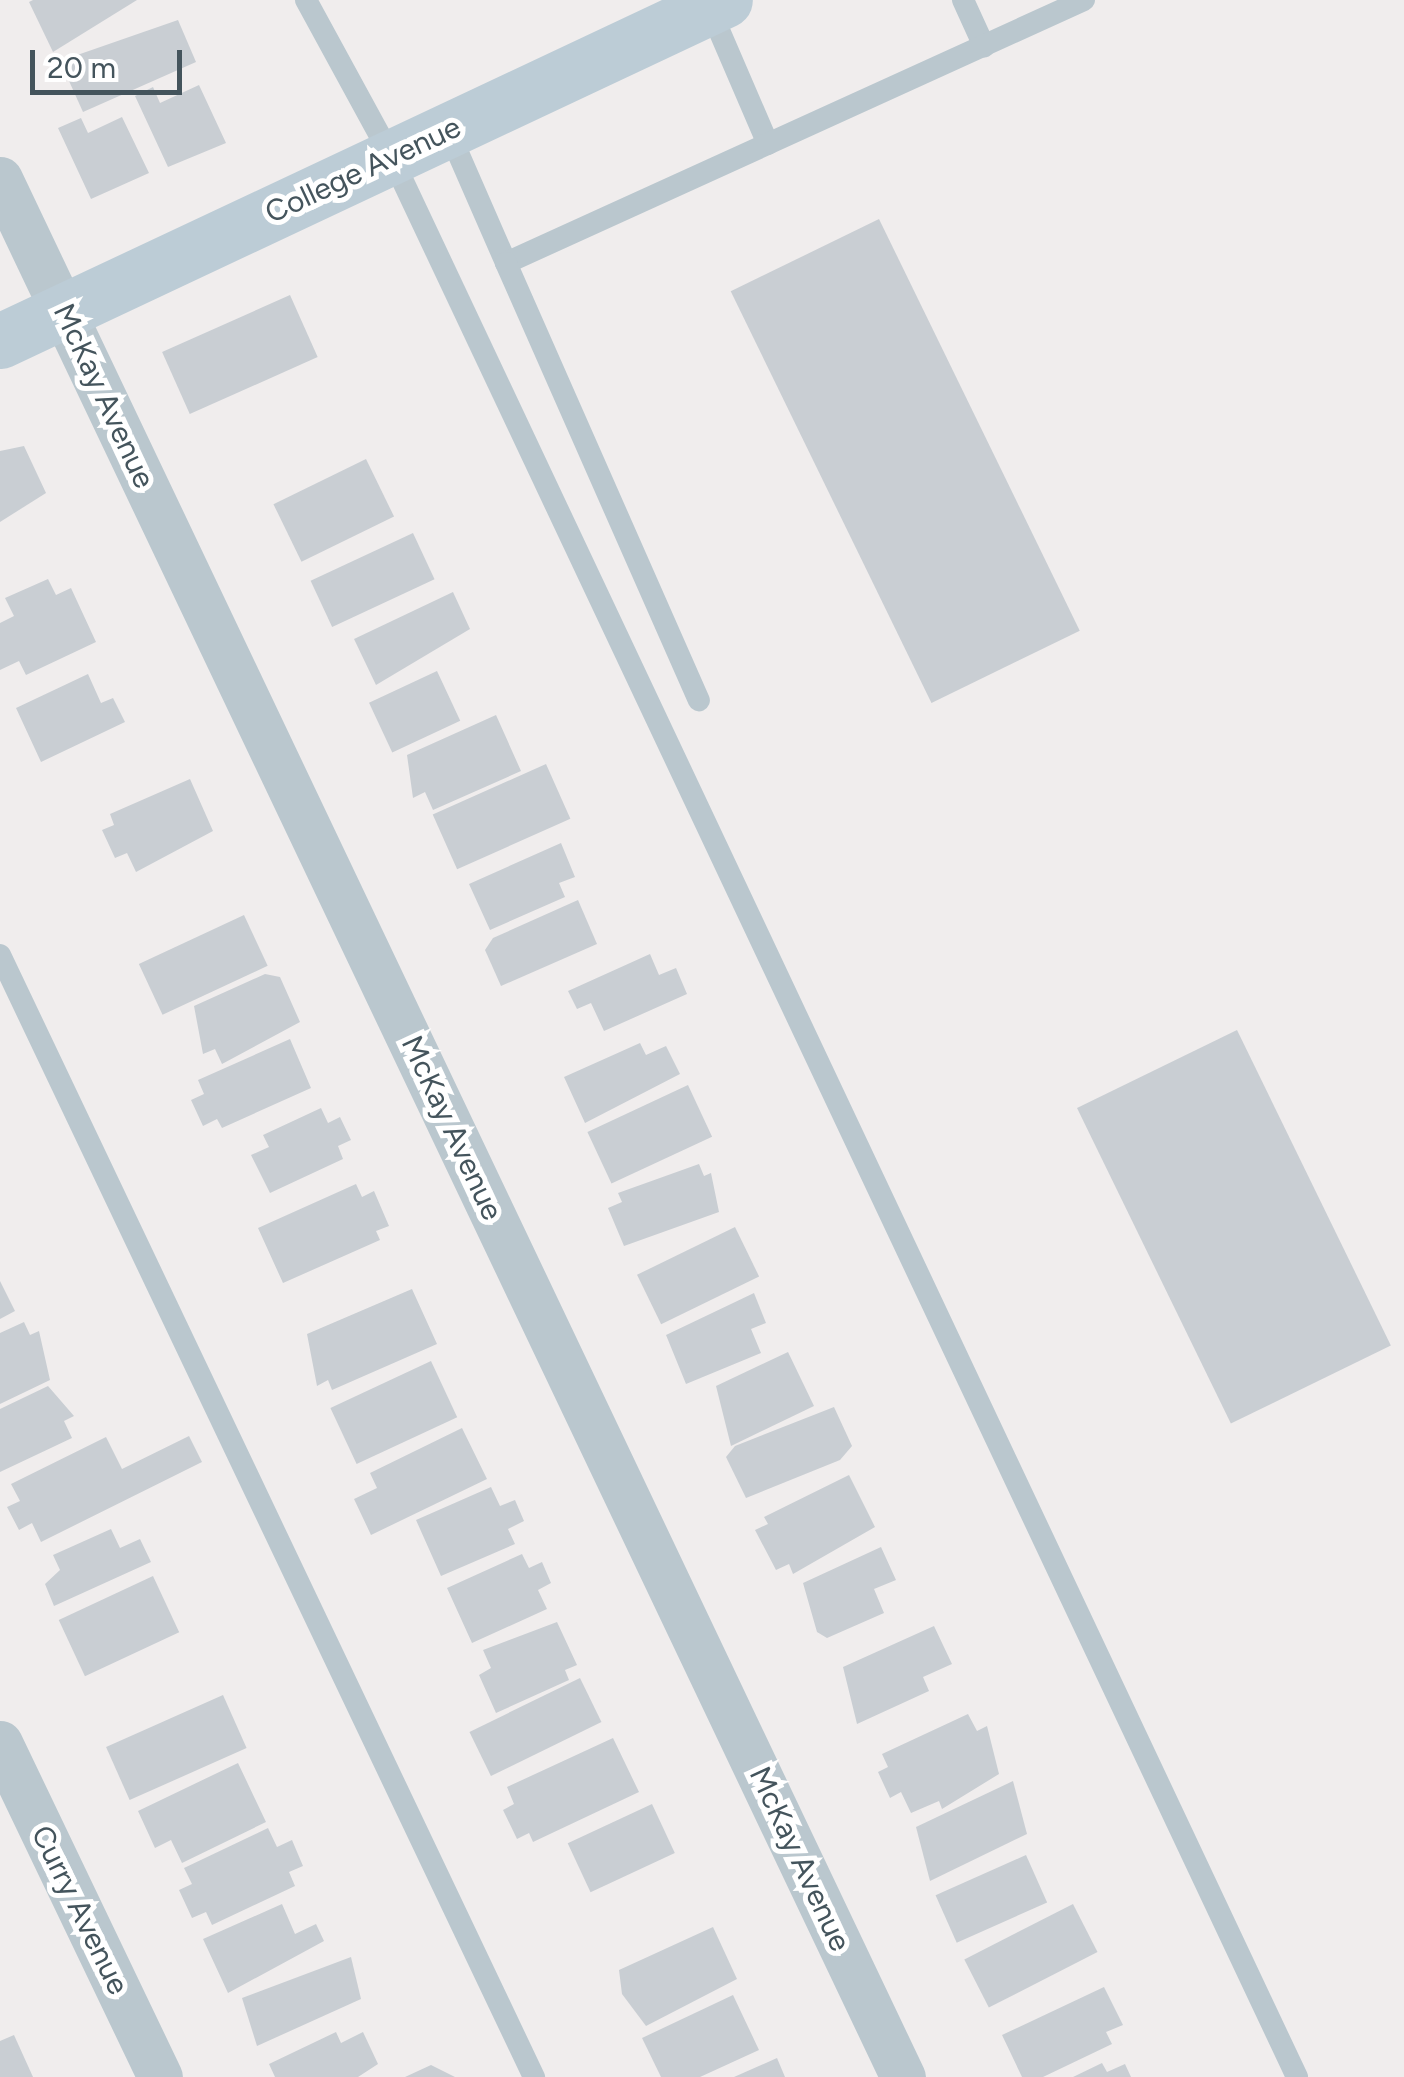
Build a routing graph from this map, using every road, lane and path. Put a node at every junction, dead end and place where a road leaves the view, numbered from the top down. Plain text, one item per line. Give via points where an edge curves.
1 (306, 0) edge
2 (963, 0) edge
3 (1084, 0) edge
4 (717, 4) edge
5 (984, 46) junction
6 (448, 130) junction
7 (768, 144) junction
8 (391, 156) junction
9 (0, 178) edge
10 (506, 263) junction
11 (63, 310) junction
12 (0, 340) edge
13 (698, 700) dead end
14 (0, 955) edge
15 (0, 1743) edge
16 (160, 2077) edge
17 (534, 2077) edge
18 (903, 2077) edge
19 (1297, 2077) edge

1 - 8 lane
2 - 5 lane
3 - 5 lane
4 - 6 street, College Avenue
4 - 7 lane
5 - 7 lane
6 - 8 street, College Avenue
6 - 10 lane
7 - 10 lane
8 - 11 street, College Avenue
8 - 19 lane
9 - 11 street, McKay Avenue
10 - 13 lane
11 - 12 street, College Avenue
11 - 18 street, McKay Avenue
14 - 17 lane
15 - 16 street, Curry Avenue

